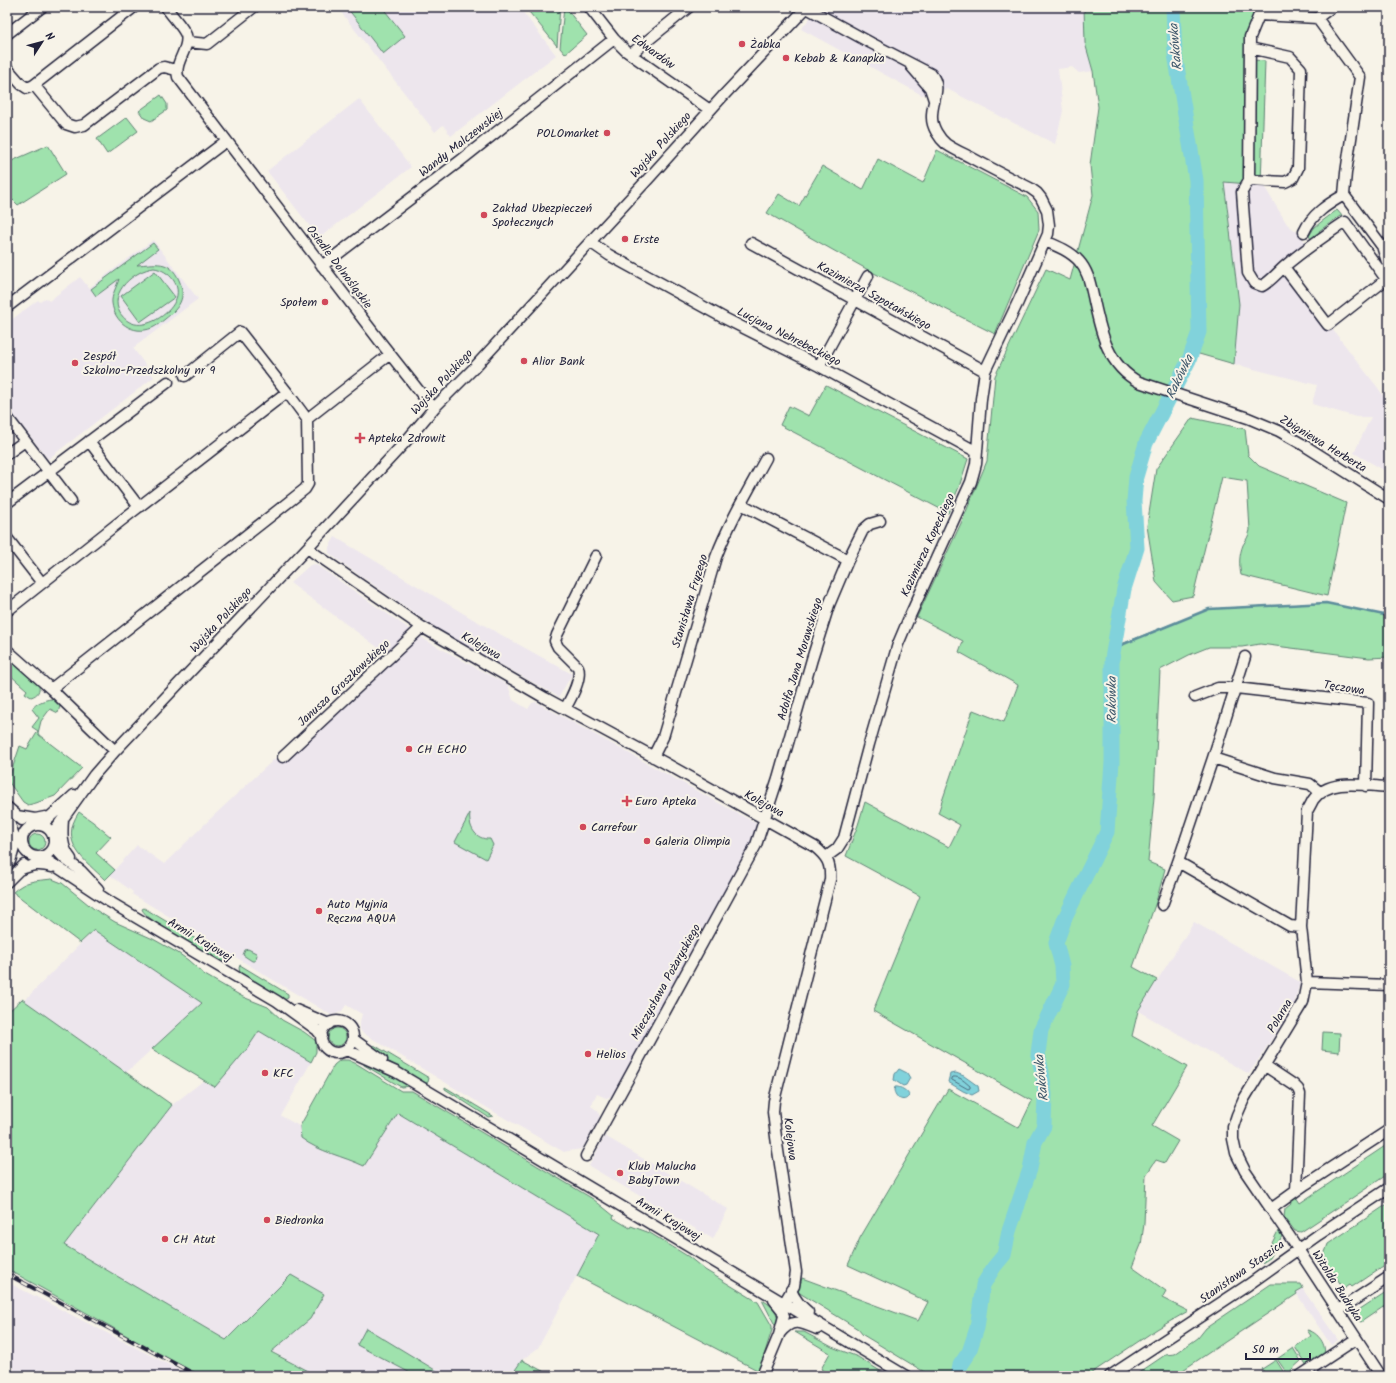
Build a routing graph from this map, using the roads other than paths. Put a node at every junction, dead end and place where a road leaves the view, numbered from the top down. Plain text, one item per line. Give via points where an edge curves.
1 (42, 7) edge
2 (134, 7) edge
3 (166, 7) edge
4 (254, 7) edge
5 (589, 7) edge
6 (689, 7) edge
7 (807, 7) edge
8 (1332, 7) edge
9 (1318, 18) junction
10 (7, 34) edge
11 (614, 39) junction
12 (187, 42) junction
13 (1250, 48) junction
14 (631, 54) junction
15 (7, 68) edge
16 (176, 70) junction
17 (34, 85) junction
18 (710, 110) junction
19 (226, 140) junction
20 (1249, 180) junction
21 (1344, 195) junction
22 (1304, 232) dead end
23 (1045, 241) junction
24 (590, 242) junction
25 (751, 243) dead end
26 (322, 266) junction
27 (1284, 267) junction
28 (1389, 268) edge
29 (868, 276) dead end
30 (1388, 278) edge
31 (854, 301) junction
32 (7, 307) edge
33 (390, 354) junction
34 (819, 366) junction
35 (985, 371) junction
36 (185, 376) dead end
37 (168, 382) dead end
38 (287, 392) junction
39 (434, 408) junction
40 (7, 417) edge
41 (307, 419) junction
42 (24, 440) junction
43 (89, 441) junction
44 (977, 452) junction
45 (7, 454) edge
46 (766, 458) dead end
47 (48, 472) junction
48 (1389, 499) edge
49 (71, 501) dead end
50 (7, 503) edge
51 (741, 504) junction
52 (139, 507) junction
53 (880, 521) dead end
54 (7, 538) edge
55 (308, 547) junction
56 (596, 556) dead end
57 (848, 560) junction
58 (42, 583) junction
59 (7, 611) edge
60 (422, 627) junction
61 (7, 650) edge
62 (1245, 657) dead end
63 (1236, 688) junction
64 (52, 689) junction
65 (1195, 697) dead end
66 (565, 709) junction
67 (116, 751) junction
68 (283, 757) dead end
69 (653, 757) junction
70 (1213, 758) junction
71 (1366, 786) junction
72 (1389, 787) edge
73 (1320, 793) junction
74 (7, 807) edge
75 (16, 816) junction
76 (59, 816) junction
77 (765, 819) junction
78 (8, 822) edge
79 (37, 826) junction
80 (52, 834) junction
81 (22, 843) junction
82 (53, 846) junction
83 (38, 857) junction
84 (826, 858) junction
85 (1178, 862) junction
86 (9, 863) edge
87 (59, 868) junction
88 (19, 870) junction
89 (81, 871) junction
90 (7, 882) edge
91 (110, 902) junction
92 (1162, 905) dead end
93 (1301, 927) junction
94 (1307, 982) junction
95 (1389, 985) edge
96 (277, 1001) junction
97 (329, 1024) junction
98 (322, 1036) junction
99 (353, 1039) junction
100 (347, 1050) junction
101 (1264, 1066) junction
102 (396, 1072) junction
103 (1389, 1130) edge
104 (586, 1156) dead end
105 (1389, 1188) edge
106 (1296, 1191) junction
107 (1271, 1209) junction
108 (1298, 1249) junction
109 (1389, 1277) edge
110 (792, 1290) junction
111 (769, 1294) junction
112 (784, 1303) junction
113 (1338, 1310) junction
114 (778, 1335) junction
115 (1356, 1339) junction
116 (844, 1340) junction
117 (762, 1376) edge
118 (906, 1376) edge
119 (1110, 1376) edge
120 (1300, 1376) edge
121 (1381, 1376) edge

1 - 10 street
2 - 17 street
3 - 12 street via 186,34
4 - 12 street via 207,44
5 - 11 street, Edwardów
6 - 14 street
7 - 18 street, Wojska Polskiego
7 - 23 street, Kazimierza Kopeckiego via 909,63 930,88 934,100 932,119 937,134 946,144 1030,188 1041,198 1049,216
8 - 9 street
9 - 13 street via 1259,15 1250,37
9 - 21 street via 1360,77
11 - 14 street, Edwardów
11 - 26 street, Wandy Malczewskiej
12 - 16 street
13 - 20 street
13 - 20 street via 1290,57 1301,68 1298,168 1293,178 1285,182
14 - 18 street, Edwardów
15 - 17 street via 20,84 27,88
16 - 17 street via 159,68 84,125 75,127 66,124
16 - 19 street, Osiedle Dolnośląskie via 178,77
18 - 24 street, Wojska Polskiego
19 - 26 street, Osiedle Dolnośląskie
19 - 32 street
20 - 27 street via 1242,192 1248,273 1254,283 1262,286
21 - 22 street via 1318,212
21 - 28 street via 1382,246
23 - 35 street, Kazimierza Kopeckiego
23 - 48 street, Zbigniewa Herberta via 1071,253 1083,266 1090,282 1102,336 1123,371 1136,380 1279,431
24 - 34 street, Lucjana Nehrebeckiego via 724,318
24 - 39 street, Wojska Polskiego
25 - 31 street, Kazimierza Szpotańskiego
26 - 33 street, Osiedle Dolnośląskie
27 - 30 street via 1345,222
27 - 30 street via 1328,325
29 - 31 street
31 - 34 street
31 - 35 street, Kazimierza Szpotańskiego
33 - 39 street, Osiedle Dolnośląskie
33 - 41 street
34 - 44 street, Lucjana Nehrebeckiego
35 - 44 street, Kazimierza Kopeckiego
36 - 38 street via 240,332
37 - 43 street
38 - 41 street
38 - 52 street
39 - 55 street, Wojska Polskiego
40 - 42 street
41 - 64 street via 308,484 305,489
42 - 45 street
42 - 47 street
43 - 47 street
43 - 52 street
44 - 84 street, Kazimierza Kopeckiego via 974,472 966,494 898,644 844,838 837,849
46 - 51 street, Stanisława Fryzego
47 - 49 street
47 - 50 street
51 - 57 street
51 - 69 street, Stanisława Fryzego via 716,557 663,737
52 - 58 street
53 - 57 street, Adolfa Jana Morawskiego via 870,524 863,530
54 - 58 street
55 - 60 street, Kolejowa
55 - 67 street, Wojska Polskiego
56 - 66 street via 555,641 580,671 580,677
57 - 77 street, Adolfa Jana Morawskiego via 829,605
58 - 59 street
60 - 66 street, Kolejowa
60 - 68 street, Janusza Groszkowskiego
61 - 64 street
62 - 63 street
63 - 65 street, Tęczowa via 1218,688
63 - 70 street
63 - 71 street, Tęczowa via 1368,703
64 - 67 street
66 - 69 street, Kolejowa
67 - 76 street, Wojska Polskiego
69 - 77 street, Kolejowa
70 - 73 street via 1275,778 1310,784
70 - 85 street
71 - 72 street
71 - 73 street via 1338,785
73 - 93 street, Polarna via 1307,811
74 - 75 street
75 - 76 street via 35,819
75 - 79 street
76 - 79 street, Wojska Polskiego
76 - 80 street, Wojska Polskiego
76 - 89 street via 66,853
77 - 84 street, Kolejowa via 815,847
77 - 104 street, Mieczysława Pożaryskiego via 756,845
78 - 81 street
78 - 86 street via 15,835
79 - 80 street via 50,830
79 - 81 street via 24,832
80 - 82 street
81 - 83 street via 29,855
81 - 86 street
82 - 83 street via 51,851
82 - 89 street, Armii Krajowej
83 - 87 street, Armii Krajowej
83 - 88 street
84 - 110 street, Kolejowa via 830,868 830,880 774,1101 775,1130 796,1272
85 - 92 street
85 - 93 street via 1290,926
87 - 88 street via 42,864
87 - 91 street, Armii Krajowej
88 - 90 street
89 - 91 street, Armii Krajowej
91 - 96 street, Armii Krajowej
93 - 94 street, Polarna
94 - 95 street
94 - 101 street, Polarna via 1303,1002
96 - 97 street
96 - 98 street
97 - 98 street via 323,1030
97 - 99 street via 338,1022 347,1025 352,1031
98 - 100 street via 322,1042 330,1051 340,1053
99 - 100 street
99 - 102 street
100 - 102 street
101 - 106 street via 1294,1085 1300,1094
101 - 107 street, Polarna via 1236,1115 1233,1139 1245,1172
102 - 111 street, Armii Krajowej
103 - 106 street
105 - 108 street, Stanisława Staszica
106 - 107 street
107 - 108 street, Polarna
108 - 113 street, Witolda Budryka
108 - 119 street, Stanisława Staszica
109 - 113 street
110 - 111 street via 781,1294
110 - 112 street, Kolejowa
110 - 116 street via 799,1305
111 - 112 street, Armii Krajowej
111 - 114 street via 784,1316
112 - 116 street, Armii Krajowej
113 - 115 street, Witolda Budryka
114 - 116 street via 786,1326 804,1323
114 - 117 street
115 - 120 street
115 - 121 street, Witolda Budryka
116 - 118 street, Armii Krajowej

